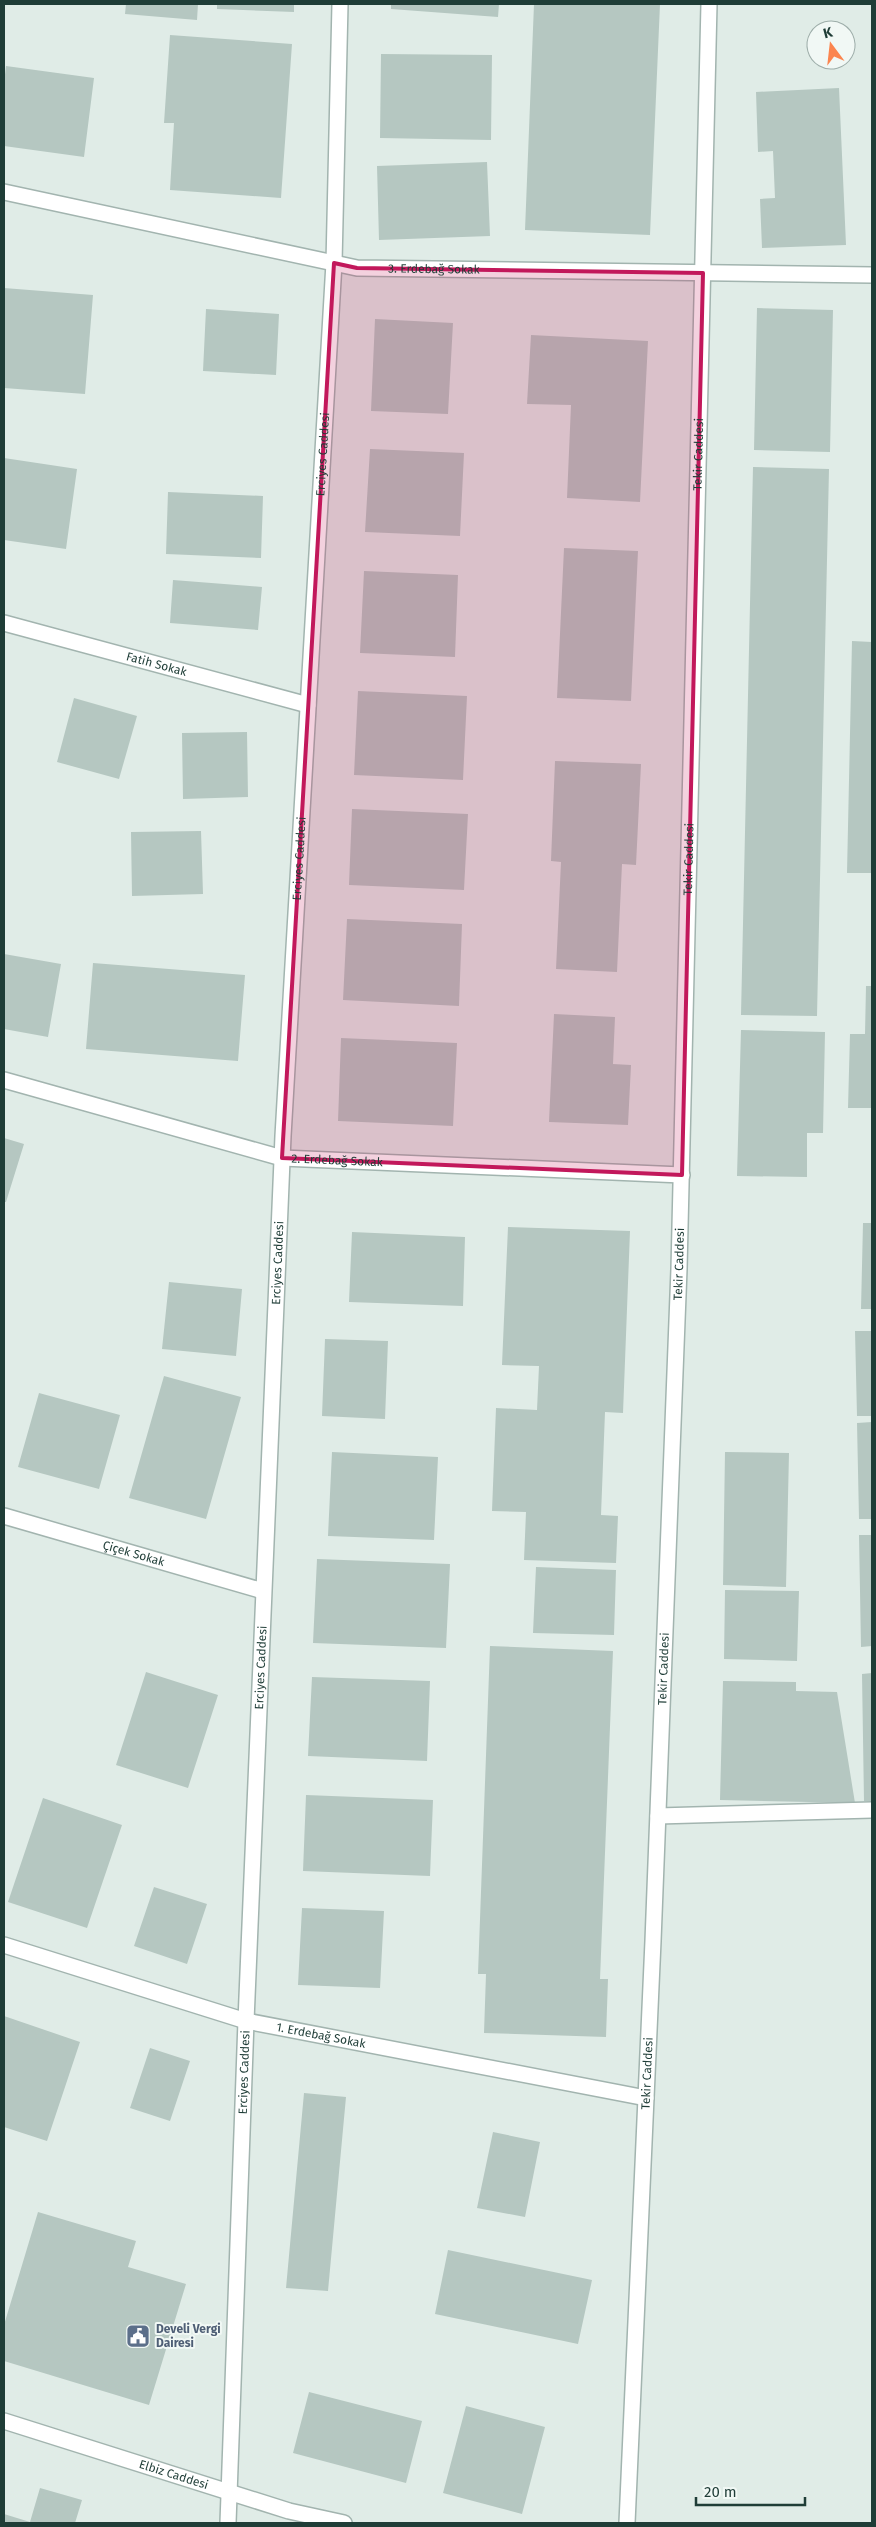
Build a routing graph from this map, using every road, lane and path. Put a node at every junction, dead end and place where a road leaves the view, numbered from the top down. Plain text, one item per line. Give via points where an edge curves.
1 (340, 4) edge
2 (709, 4) edge
3 (4, 192) edge
4 (334, 263) junction
5 (703, 273) junction
6 (872, 275) edge
7 (4, 624) edge
8 (308, 705) junction
9 (4, 1080) edge
10 (282, 1158) junction
11 (682, 1175) junction
12 (4, 1516) edge
13 (263, 1591) junction
14 (872, 1810) edge
15 (658, 1816) junction
16 (4, 1945) edge
17 (246, 2021) junction
18 (646, 2098) junction
19 (4, 2421) edge
20 (231, 2493) junction
21 (228, 2523) edge
22 (344, 2523) edge
23 (626, 2523) edge

1 - 4 street, Erciyes Caddesi
2 - 5 street, Tekir Caddesi
3 - 4 street, 3. Erdebağ Sokak
4 - 5 street, 3. Erdebağ Sokak via 357,268
4 - 8 street, Erciyes Caddesi
5 - 6 street, 3. Erdebağ Sokak
5 - 11 street, Tekir Caddesi
7 - 8 street, Fatih Sokak
8 - 10 street, Erciyes Caddesi
9 - 10 street, 2. Erdebağ Sokak
10 - 11 street, 2. Erdebağ Sokak
10 - 13 street, Erciyes Caddesi
11 - 15 street, Tekir Caddesi
12 - 13 street, Çiçek Sokak
13 - 17 street, Erciyes Caddesi
14 - 15 street
15 - 18 street, Tekir Caddesi
16 - 17 street, 1. Erdebağ Sokak
17 - 18 street, 1. Erdebağ Sokak
17 - 20 street, Erciyes Caddesi
18 - 23 street, Tekir Caddesi
19 - 20 street, Elbiz Caddesi
20 - 21 street, Erciyes Caddesi
20 - 22 street, Elbiz Caddesi

